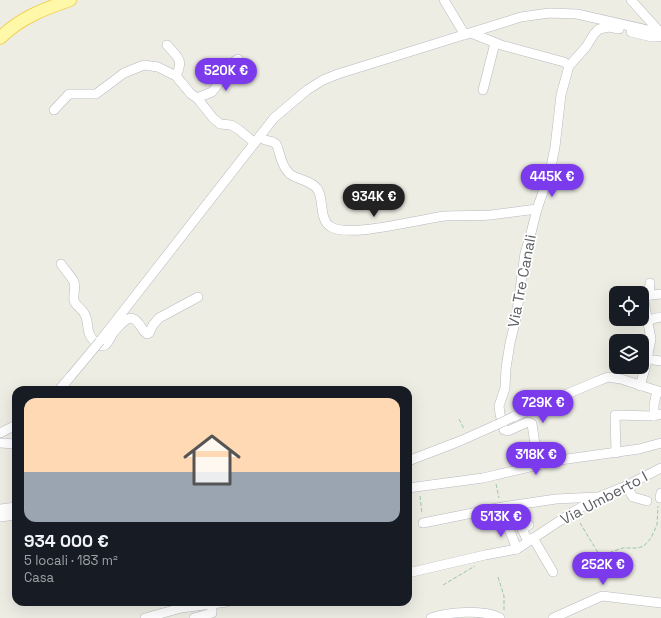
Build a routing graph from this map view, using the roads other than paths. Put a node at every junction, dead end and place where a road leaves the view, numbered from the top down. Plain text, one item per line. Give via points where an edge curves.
1 (70, 0) edge
2 (444, 0) edge
3 (631, 0) edge
4 (468, 34) junction
5 (660, 36) edge
6 (0, 38) edge
7 (495, 43) junction
8 (167, 45) dead end
9 (238, 59) dead end
10 (569, 66) junction
11 (176, 76) junction
12 (483, 90) dead end
13 (197, 98) junction
14 (54, 110) dead end
15 (257, 140) junction
16 (536, 209) junction
17 (62, 264) dead end
18 (650, 283) dead end
19 (649, 286) edge
20 (661, 294) edge
21 (649, 296) edge
22 (198, 297) dead end
23 (661, 317) edge
24 (649, 320) edge
25 (649, 326) edge
26 (111, 332) junction
27 (651, 339) junction
28 (661, 339) edge
29 (653, 359) edge
30 (62, 386) edge
31 (640, 386) junction
32 (660, 391) edge
33 (657, 415) edge
34 (499, 424) junction
35 (12, 427) edge
36 (0, 433) edge
37 (661, 443) edge
38 (0, 444) edge
39 (12, 444) edge
40 (616, 453) junction
41 (412, 459) edge
42 (538, 465) junction
43 (661, 468) edge
44 (661, 473) edge
45 (626, 486) junction
46 (412, 488) edge
47 (599, 497) junction
48 (647, 501) dead end
49 (12, 508) edge
50 (0, 509) edge
51 (12, 516) edge
52 (0, 517) edge
53 (505, 519) dead end
54 (423, 523) road end
55 (529, 525) dead end
56 (531, 540) junction
57 (517, 549) junction
58 (553, 572) dead end
59 (412, 573) edge
60 (661, 603) edge
61 (196, 606) edge
62 (212, 606) edge
63 (145, 618) edge
64 (194, 618) edge
65 (431, 618) edge
66 (500, 618) edge
67 (553, 618) edge

1 - 6 main road via 20,21
2 - 4 street
3 - 5 street
4 - 5 street via 548,13 577,14
4 - 7 street
4 - 15 street via 323,80 274,118
5 - 10 street, Via Tre Canali via 652,37 609,27 599,29
7 - 10 street via 564,62
7 - 12 street
8 - 11 street via 180,60
9 - 13 street via 229,65 212,92
10 - 16 street, Via Tre Canali via 561,95 550,172
11 - 13 street
11 - 14 street via 158,67 144,65 124,73 96,94 69,94
13 - 15 street via 220,124 232,125
15 - 16 street via 273,142 278,146 288,173 313,184 318,189 325,221 330,227 348,230 371,229 446,216 490,215
15 - 26 street
16 - 34 street, Via Tre Canali via 525,253 505,388 499,406
17 - 26 street via 73,280 75,303 84,312 87,328 93,340 104,346 109,341
18 - 19 street
20 - 21 street
22 - 26 street via 159,318 147,334 133,318 129,318
23 - 24 street
25 - 27 street
26 - 30 street, bridge via 100,341
27 - 28 street
27 - 29 street
29 - 31 street
31 - 32 street
31 - 34 street, bridge via 608,378 593,382
32 - 33 street via 654,405
33 - 40 street via 615,415
34 - 41 street
34 - 42 street via 508,431 528,422 532,424
35 - 36 street
37 - 40 street
38 - 39 street
40 - 42 street
42 - 46 street via 483,478
43 - 44 street
43 - 45 street, Via Umberto I
45 - 47 street, Via Umberto I
45 - 48 street via 632,497
47 - 54 street via 556,499 500,507
47 - 56 street, Via Umberto I
49 - 50 street
51 - 52 street
53 - 57 street
55 - 56 street via 522,529
56 - 57 street, Via Umberto I
56 - 58 street
57 - 59 street, Via Umberto I
60 - 67 street via 602,596
61 - 63 street
62 - 64 street via 212,613
65 - 66 street via 438,615 474,612

